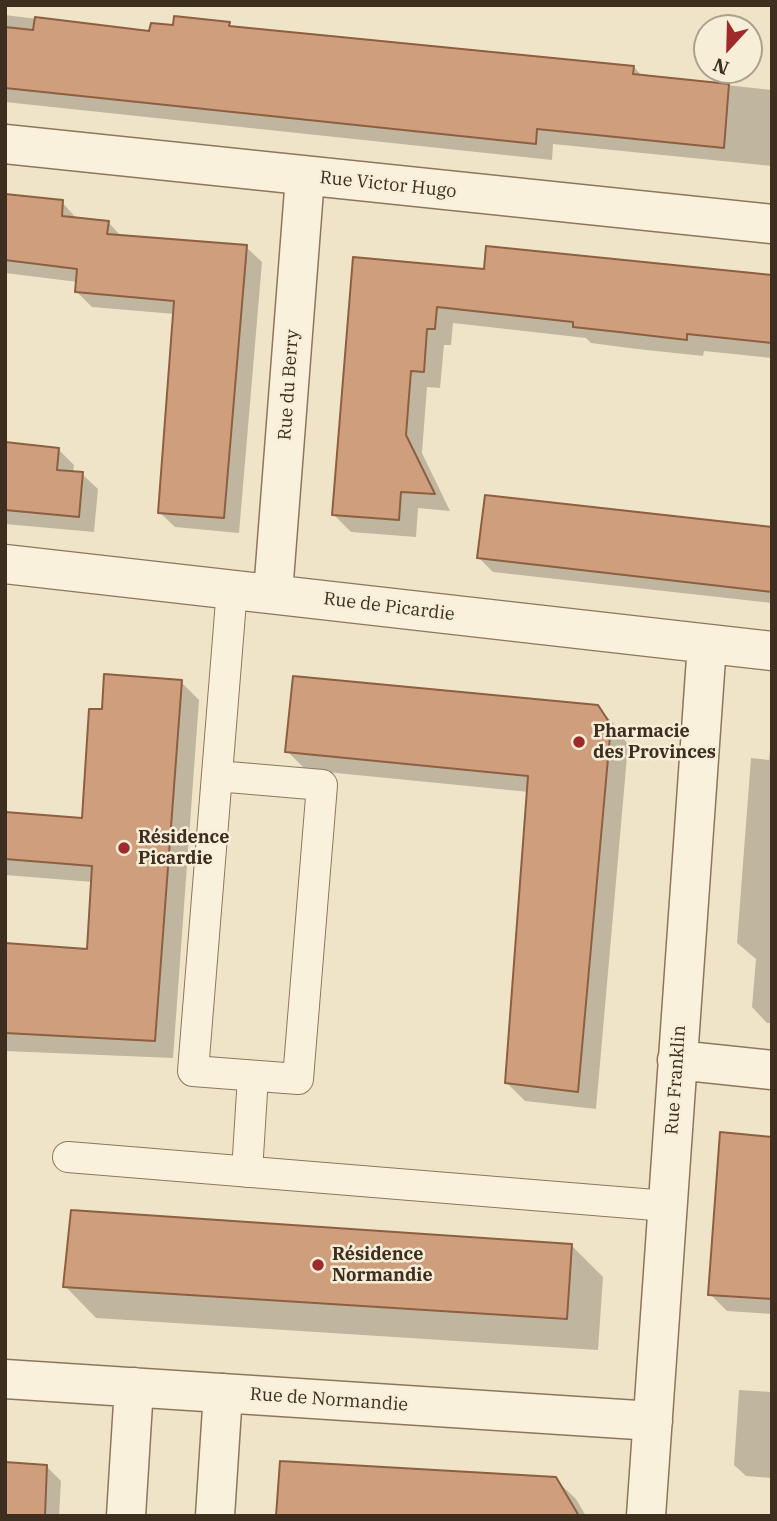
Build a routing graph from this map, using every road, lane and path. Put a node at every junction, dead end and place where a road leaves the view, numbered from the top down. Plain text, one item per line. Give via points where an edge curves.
1 (5, 144) edge
2 (305, 177) junction
3 (772, 224) edge
4 (5, 564) edge
5 (232, 589) junction
6 (273, 593) junction
7 (707, 644) junction
8 (772, 650) edge
9 (217, 776) junction
10 (677, 1060) junction
11 (772, 1070) edge
12 (253, 1076) junction
13 (68, 1157) dead end
14 (247, 1172) junction
15 (667, 1206) junction
16 (5, 1379) edge
17 (134, 1387) junction
18 (223, 1393) junction
19 (653, 1420) junction
20 (125, 1516) edge
21 (215, 1516) edge
22 (646, 1516) edge

1 - 2 street, Rue Victor Hugo
2 - 3 street, Rue Victor Hugo
2 - 6 street, Rue du Berry
4 - 5 street, Rue de Picardie
5 - 6 street, Rue de Picardie
5 - 9 lane
6 - 7 street, Rue de Picardie
7 - 8 street, Rue de Picardie
7 - 10 street, Rue Franklin
9 - 12 lane via 193,1071
9 - 12 lane via 322,785 298,1079
10 - 11 street
10 - 15 street, Rue Franklin
12 - 14 lane
13 - 14 lane
14 - 15 lane
15 - 19 street, Rue Franklin
16 - 17 street, Rue de Normandie
17 - 18 street, Rue de Normandie
17 - 20 street
18 - 19 street, Rue de Normandie
18 - 21 street
19 - 22 street, Rue Franklin

